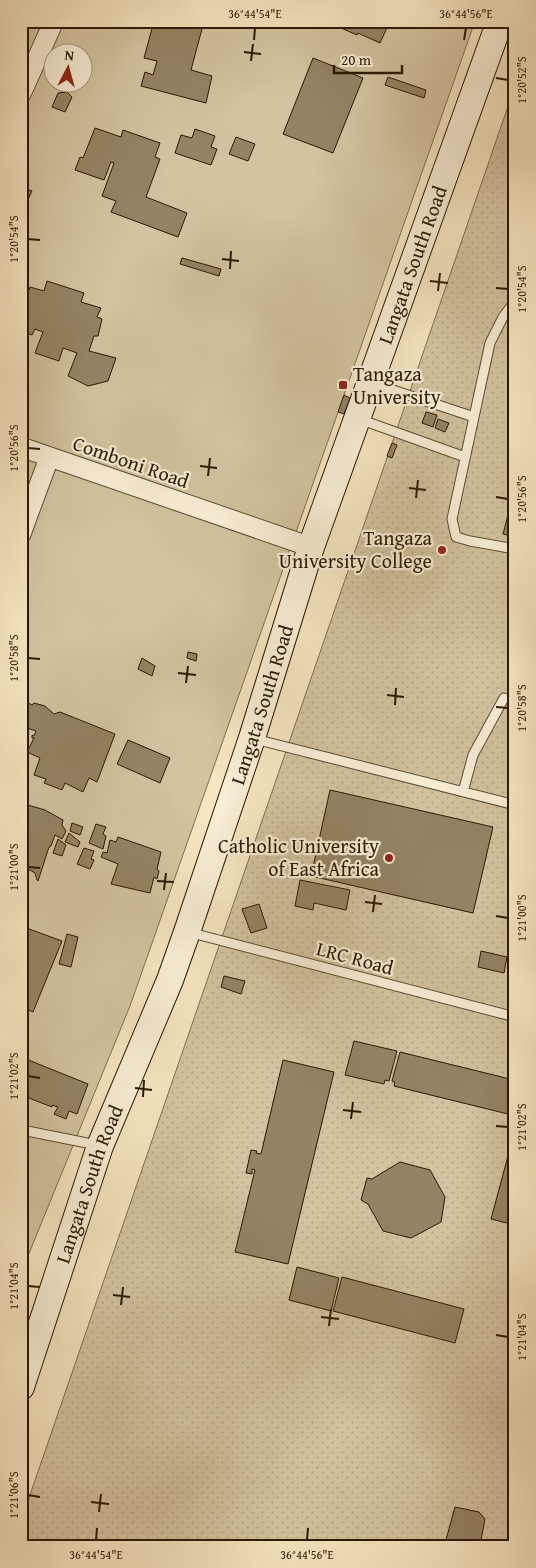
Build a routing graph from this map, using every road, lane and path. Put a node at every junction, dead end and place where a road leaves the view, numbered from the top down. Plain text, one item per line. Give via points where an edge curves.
1 (54, 21) edge
2 (500, 21) edge
3 (21, 94) edge
4 (515, 301) edge
5 (369, 383) junction
6 (474, 417) junction
7 (357, 418) junction
8 (21, 447) edge
9 (49, 458) junction
10 (465, 458) junction
11 (21, 534) edge
12 (311, 546) junction
13 (515, 549) edge
14 (504, 698) dead end
15 (252, 738) junction
16 (463, 792) junction
17 (515, 805) edge
18 (187, 932) junction
19 (515, 1017) edge
20 (21, 1134) edge
21 (100, 1146) junction
22 (21, 1387) edge

1 - 3 street
2 - 5 street, Langata South Road
4 - 6 lane via 502,317 490,342
5 - 6 lane
5 - 7 street, Langata South Road
6 - 10 lane
7 - 10 lane
7 - 12 street, Langata South Road
8 - 9 street, Comboni Road
9 - 11 street
9 - 12 street, Comboni Road
10 - 13 lane via 452,519 456,536
12 - 15 street, Langata South Road
14 - 16 lane via 472,755
15 - 16 lane
15 - 18 street, Langata South Road
16 - 17 lane
18 - 19 lane, LRC Road
18 - 21 street, Langata South Road
20 - 21 lane via 27,1131
21 - 22 street, Langata South Road

